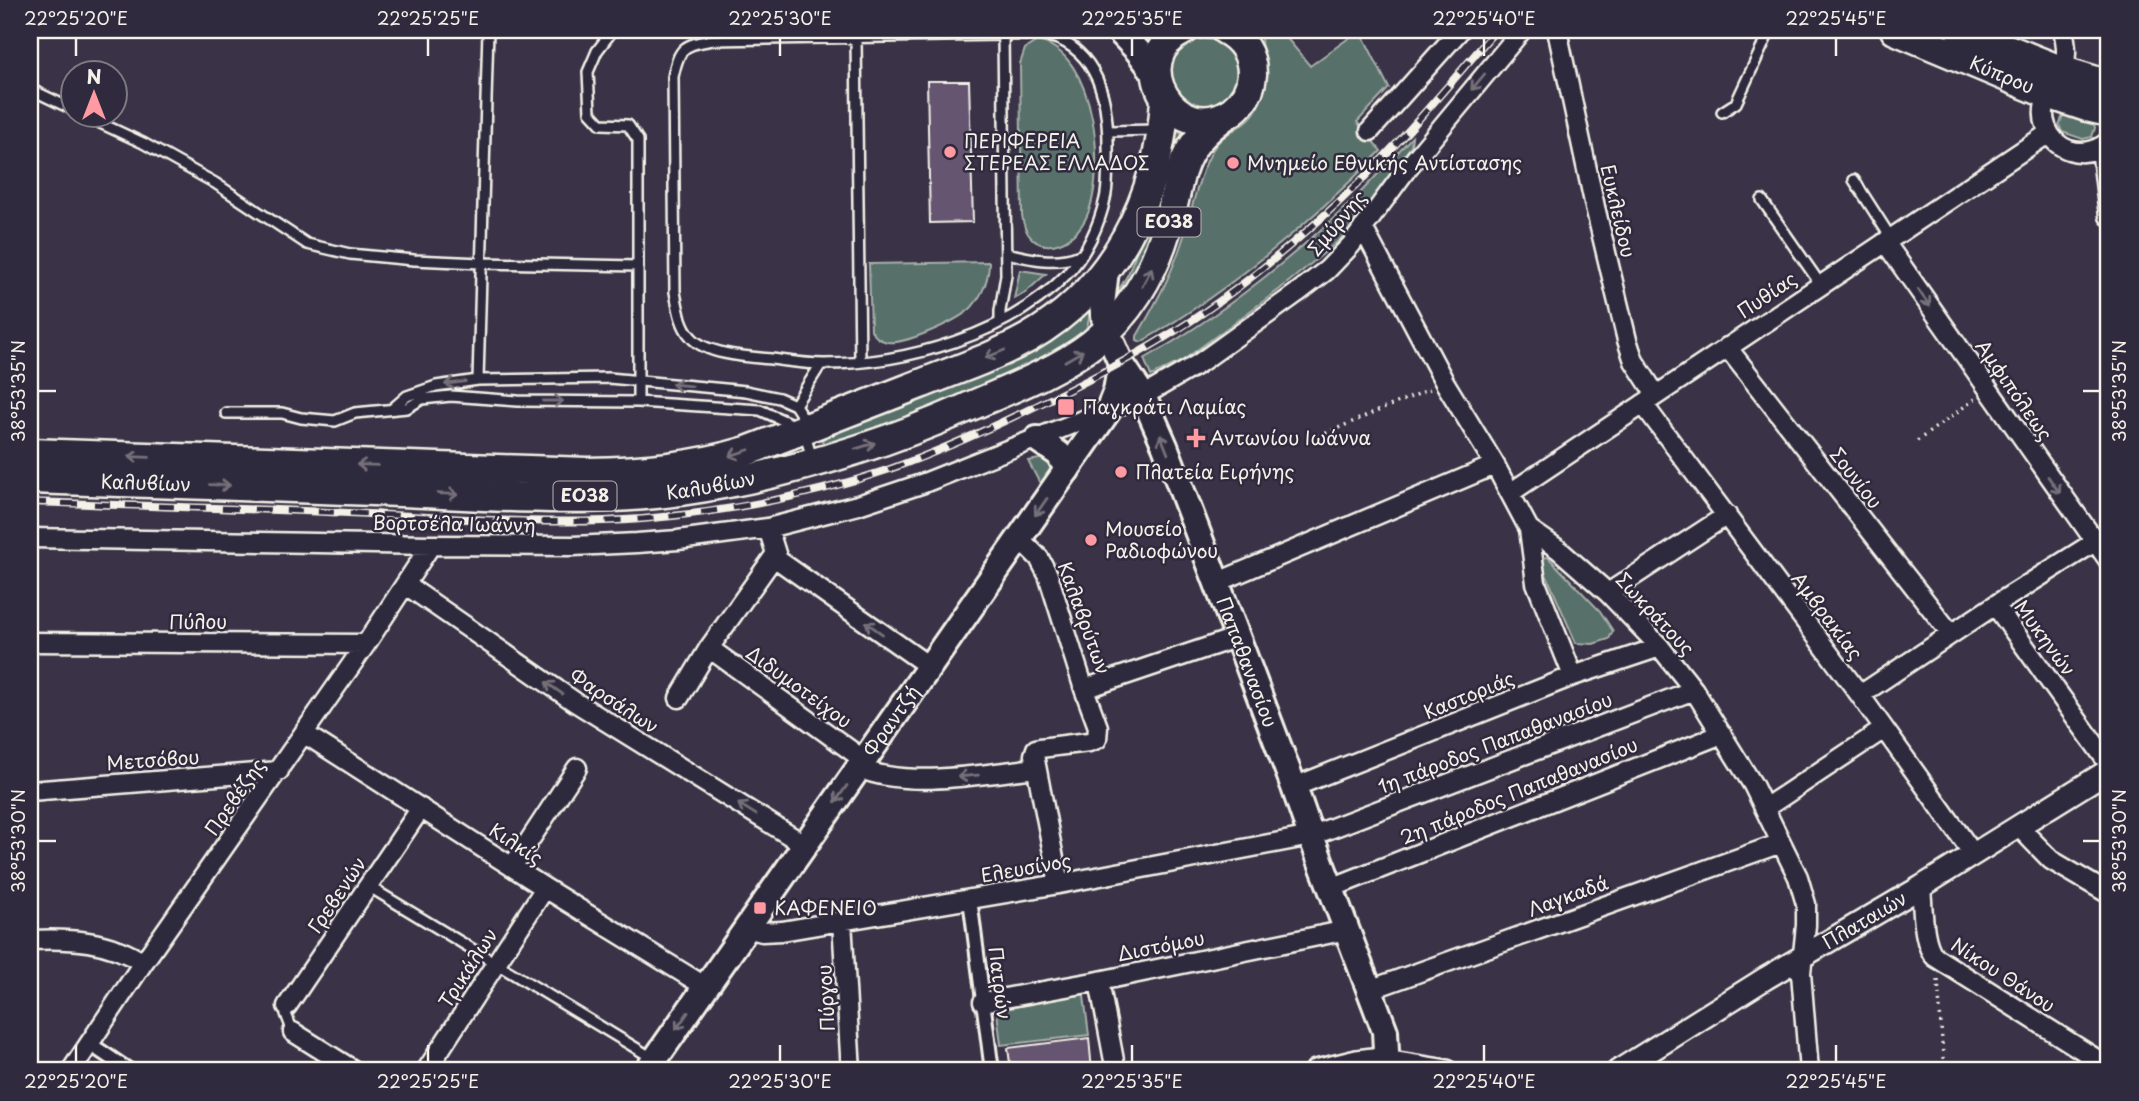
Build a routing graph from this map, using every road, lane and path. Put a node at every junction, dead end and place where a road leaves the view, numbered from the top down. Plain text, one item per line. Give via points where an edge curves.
1 (488, 30) edge
2 (613, 30) edge
3 (1118, 30) edge
4 (1184, 30) edge
5 (1225, 30) edge
6 (1460, 30) edge
7 (1522, 30) edge
8 (1557, 30) edge
9 (1770, 30) edge
10 (1895, 30) edge
11 (1960, 30) edge
12 (2063, 30) edge
13 (822, 34) edge
14 (1003, 35) junction
15 (856, 38) junction
16 (1247, 39) edge
17 (2056, 82) junction
18 (2109, 85) edge
19 (1161, 88) junction
20 (30, 89) edge
21 (60, 103) edge
22 (1722, 112) dead end
23 (2109, 112) edge
24 (1227, 114) junction
25 (115, 130) edge
26 (1163, 130) junction
27 (1108, 131) junction
28 (1370, 131) dead end
29 (2049, 133) junction
30 (2105, 144) edge
31 (1854, 180) dead end
32 (1762, 200) dead end
33 (2109, 216) edge
34 (1363, 228) junction
35 (1888, 240) junction
36 (1007, 253) junction
37 (1082, 255) junction
38 (481, 263) junction
39 (638, 266) junction
40 (1106, 270) junction
41 (1821, 285) junction
42 (1000, 322) junction
43 (1107, 331) junction
44 (1727, 347) junction
45 (860, 362) junction
46 (1121, 363) junction
47 (821, 364) junction
48 (478, 380) junction
49 (639, 380) junction
50 (1445, 383) junction
51 (1987, 390) junction
52 (1143, 396) junction
53 (1649, 399) junction
54 (638, 401) junction
55 (390, 410) junction
56 (1108, 411) junction
57 (226, 412) dead end
58 (799, 417) junction
59 (1319, 436) dead end
60 (1037, 439) junction
61 (1917, 441) dead end
62 (30, 453) edge
63 (814, 461) junction
64 (1495, 465) junction
65 (1067, 470) junction
66 (30, 479) edge
67 (1510, 493) junction
68 (1727, 515) junction
69 (768, 528) junction
70 (1529, 529) junction
71 (2101, 537) edge
72 (30, 538) edge
73 (1019, 538) junction
74 (431, 545) junction
75 (775, 555) junction
76 (2109, 561) edge
77 (1218, 582) junction
78 (406, 585) junction
79 (1608, 593) junction
80 (1995, 605) junction
81 (1951, 634) junction
82 (1238, 637) junction
83 (30, 642) edge
84 (366, 644) junction
85 (1660, 647) junction
86 (709, 648) junction
87 (930, 667) junction
88 (1573, 676) junction
89 (1084, 689) junction
90 (1694, 690) junction
91 (1860, 695) junction
92 (679, 698) dead end
93 (1884, 729) junction
94 (304, 734) junction
95 (1722, 734) junction
96 (861, 764) junction
97 (2109, 764) edge
98 (577, 768) dead end
99 (1036, 768) junction
100 (2109, 770) edge
101 (279, 771) junction
102 (1294, 787) junction
103 (30, 791) edge
104 (421, 808) junction
105 (1765, 808) junction
106 (2019, 827) junction
107 (1311, 836) junction
108 (1781, 843) junction
109 (805, 845) junction
110 (1974, 855) junction
111 (512, 867) junction
112 (1059, 884) junction
113 (368, 886) junction
114 (1921, 887) junction
115 (545, 888) junction
116 (1331, 888) junction
117 (2109, 894) edge
118 (970, 900) junction
119 (842, 922) junction
120 (747, 928) junction
121 (1347, 930) junction
122 (30, 940) edge
123 (1802, 957) junction
124 (1940, 961) junction
125 (143, 963) junction
126 (497, 963) junction
127 (1099, 981) junction
128 (706, 987) junction
129 (1369, 990) junction
130 (983, 1002) junction
131 (287, 1006) joint
132 (293, 1032) joint
133 (90, 1044) junction
134 (651, 1065) edge
135 (1383, 1066) edge
136 (2109, 1067) edge
137 (71, 1071) edge
138 (130, 1071) edge
139 (355, 1071) edge
140 (426, 1071) edge
141 (851, 1071) edge
142 (992, 1071) edge
143 (1116, 1071) edge
144 (1316, 1071) edge
145 (1447, 1071) edge
146 (1618, 1071) edge
147 (1809, 1071) edge
148 (1944, 1071) edge

1 - 38 lane
2 - 39 lane via 588,72 590,111 601,124 628,125 638,140
3 - 19 main road via 1138,51
4 - 19 main road, ΕΟ38 via 1172,37 1158,59
5 - 16 main road, ΕΟ38
6 - 28 street
7 -> 34 street, Σμύρνης
8 - 53 street, Ευκλείδου via 1629,349
9 - 22 lane via 1737,103
10 - 17 main road, Κύπρου
11 - 17 main road, Κύπρου
12 - 17 street via 2067,47
13 - 15 lane
13 - 47 lane via 694,43 682,50 673,77 675,292 691,338 718,352
14 - 15 lane
14 - 27 lane via 1049,37 1077,51 1098,83
14 - 36 lane
15 - 45 lane
16 - 24 main road, ΕΟ38 via 1250,86 1239,105
17 - 18 main road, Κύπρου
17 - 23 main road, Κύπρου via 2087,107
17 - 29 street via 2043,112
19 - 24 main road via 1178,112 1194,119
19 - 26 main road, Καλυβίων / ΕΟ38
20 - 21 lane
43 -> 24 main road, Καλυβίων / ΕΟ38 via 1153,267 1190,148
25 - 38 lane via 215,183 307,244 350,254
26 - 27 lane
26 - 40 main road, Καλυβίων / ΕΟ38 via 1138,215
27 - 37 lane via 1105,199
29 - 30 street via 2072,151 2087,152
29 - 35 street, Πυθίας
30 - 33 street
31 - 35 lane
32 - 41 lane
34 - 50 street, Σωκράτους
34 - 52 street, Σμύρνης via 1339,258 1297,293 1198,364
35 - 41 street, Πυθίας
35 -> 51 street, Αμφιπόλεως
36 - 37 lane via 1054,261
36 - 42 lane
37 - 42 lane via 1053,287
38 - 39 lane
38 - 48 lane
39 - 49 lane
40 - 43 main road, Παπαθανασίου via 1102,305
40 -> 58 main road, Καλυβίων / ΕΟ38 via 1066,313 1013,346
41 - 44 street, Πυθίας
42 - 45 lane via 918,353
43 - 46 main road, Παπαθανασίου
63 -> 43 main road, Καλυβίων / ΕΟ38 via 906,433 993,396 1072,357
44 - 53 street, Πυθίας
44 - 81 street, Σουνίου
45 - 47 lane
46 - 52 main road, Παπαθανασίου
46 - 56 main road, Φραντζή
47 - 58 lane
48 - 49 lane
48 -> 55 lane via 436,386 407,396
49 - 54 lane
58 -> 49 lane via 779,398
50 - 59 path
50 - 64 street, Σωκράτους
51 - 61 path
51 -> 71 street, Αμφιπόλεως
52 - 56 street, Σμύρνης
77 -> 52 main road, Παπαθανασίου
53 - 67 street, Πυθίας
53 - 68 street, Αμβρακίας
55 -> 54 lane via 407,408 422,399 451,396
54 - 58 lane
55 - 57 lane via 355,413 335,421 282,413
56 - 60 street, Βορτσέλα Ιωάννη
56 - 65 main road, Φραντζή
58 -> 62 main road, Καλυβίων / ΕΟ38 via 747,451 705,463 621,472
58 - 63 lane
60 - 65 main road via 1059,454
60 - 69 street, Βορτσέλα Ιωάννη via 883,497
66 -> 63 main road, Καλυβίων / ΕΟ38 via 489,496 631,496 701,487
64 - 67 street, Σωκράτους
64 - 77 street
65 -> 73 main road, Φραντζή
67 - 70 street, Σωκράτους
68 - 79 street
68 - 91 street, Αμβρακίας
69 - 74 street, Βορτσέλα Ιωάννη via 637,543
69 - 75 street
70 - 79 street, Σωκράτους
70 - 88 street via 1536,583
71 - 76 street, Αμφιπόλεως
71 - 80 street, Μυκηνών
72 - 74 street, Βορτσέλα Ιωάννη
73 - 87 main road, Φραντζή
73 - 89 street, Καλαβρύτων via 1048,575
74 - 78 street, Πρεβέζης
75 - 86 street
87 -> 75 street
77 - 82 main road, Παπαθανασίου
78 - 84 street, Πρεβέζης
109 -> 78 street, Φαρσάλων via 575,702
79 - 85 street, Σωκράτους
80 - 81 street, Μυκηνών
80 - 97 street, Μυκηνών
81 - 91 street, Μυκηνών
82 - 89 street, Καλαβρύτων
82 - 102 main road, Παπαθανασίου
83 - 84 street, Πύλου
84 - 94 street, Πρεβέζης
85 - 88 street, Καστοριάς
85 - 90 street, Σωκράτους
86 - 92 street
86 - 96 street, Διδυμοτείχου
87 - 96 main road, Φραντζή
88 - 102 street, Καστοριάς
89 - 99 street via 1098,727 1097,739 1037,748
90 - 95 street, Σωκράτους
90 - 107 street, 1η πάροδος Παπαθανασίου
91 - 93 street, Αμβρακίας
93 - 105 street
93 - 110 street, Αμβρακίας
94 - 101 street, Πρεβέζης
94 - 104 street, Κιλκίς
95 - 105 street, Σωκράτους
95 - 116 street, 2η πάροδος Παπαθανασίου
99 -> 96 street, Διδυμοτείχου via 913,778 874,775
96 -> 109 main road, Φραντζή
98 - 111 street
99 - 112 street
100 - 106 street, Πλαταιών
101 - 103 street, Μετσόβου
101 - 125 street, Πρεβέζης
102 - 107 main road, Παπαθανασίου
104 - 111 street, Κιλκίς
104 - 113 street, Γρεβενών
105 - 108 street, Σωκράτους
106 - 110 street, Πλαταιών
106 - 117 street via 2050,860
107 - 112 street, Ελευσίνος
107 - 116 main road, Παπαθανασίου
108 - 123 street, Σωκράτους via 1806,904
108 - 129 street, Λαγκαδά
109 - 120 main road, Φραντζή
110 - 114 street, Πλαταιών
111 - 115 street, Κιλκίς
112 - 118 street, Ελευσίνος
113 - 126 lane
113 - 131 street, Γρεβενών
114 - 123 street, Πλαταιών
114 - 124 street, Νίκου Θάνου via 1927,943
115 - 126 street, Τρικάλων
115 - 128 street, Κιλκίς
116 - 121 main road, Παπαθανασίου
118 - 119 street, Ελευσίνος
118 - 130 street, Πατρών
119 - 120 street, Ελευσίνος via 774,932
119 - 141 street, Πύργου
120 - 128 main road, Φραντζή
121 - 127 street, Διστόμου
121 - 129 main road, Παπαθανασίου
122 - 125 street via 90,942 123,951
123 - 146 street, Πλαταιών
123 - 147 street, Σωκράτους
124 - 136 street, Νίκου Θάνου
124 - 148 path via 1937,976
125 - 133 street, Πρεβέζης
126 - 134 lane
126 - 140 street, Τρικάλων
127 - 130 street, Διστόμου
127 - 143 street
128 -> 134 main road, Φραντζή
129 - 135 main road, Παπαθανασίου via 1385,1035
130 - 142 street, Πατρών
131 - 132 lane
132 - 139 street
133 - 137 street, Πρεβέζης
133 - 138 street
135 - 144 street via 1366,1059
135 - 145 street

